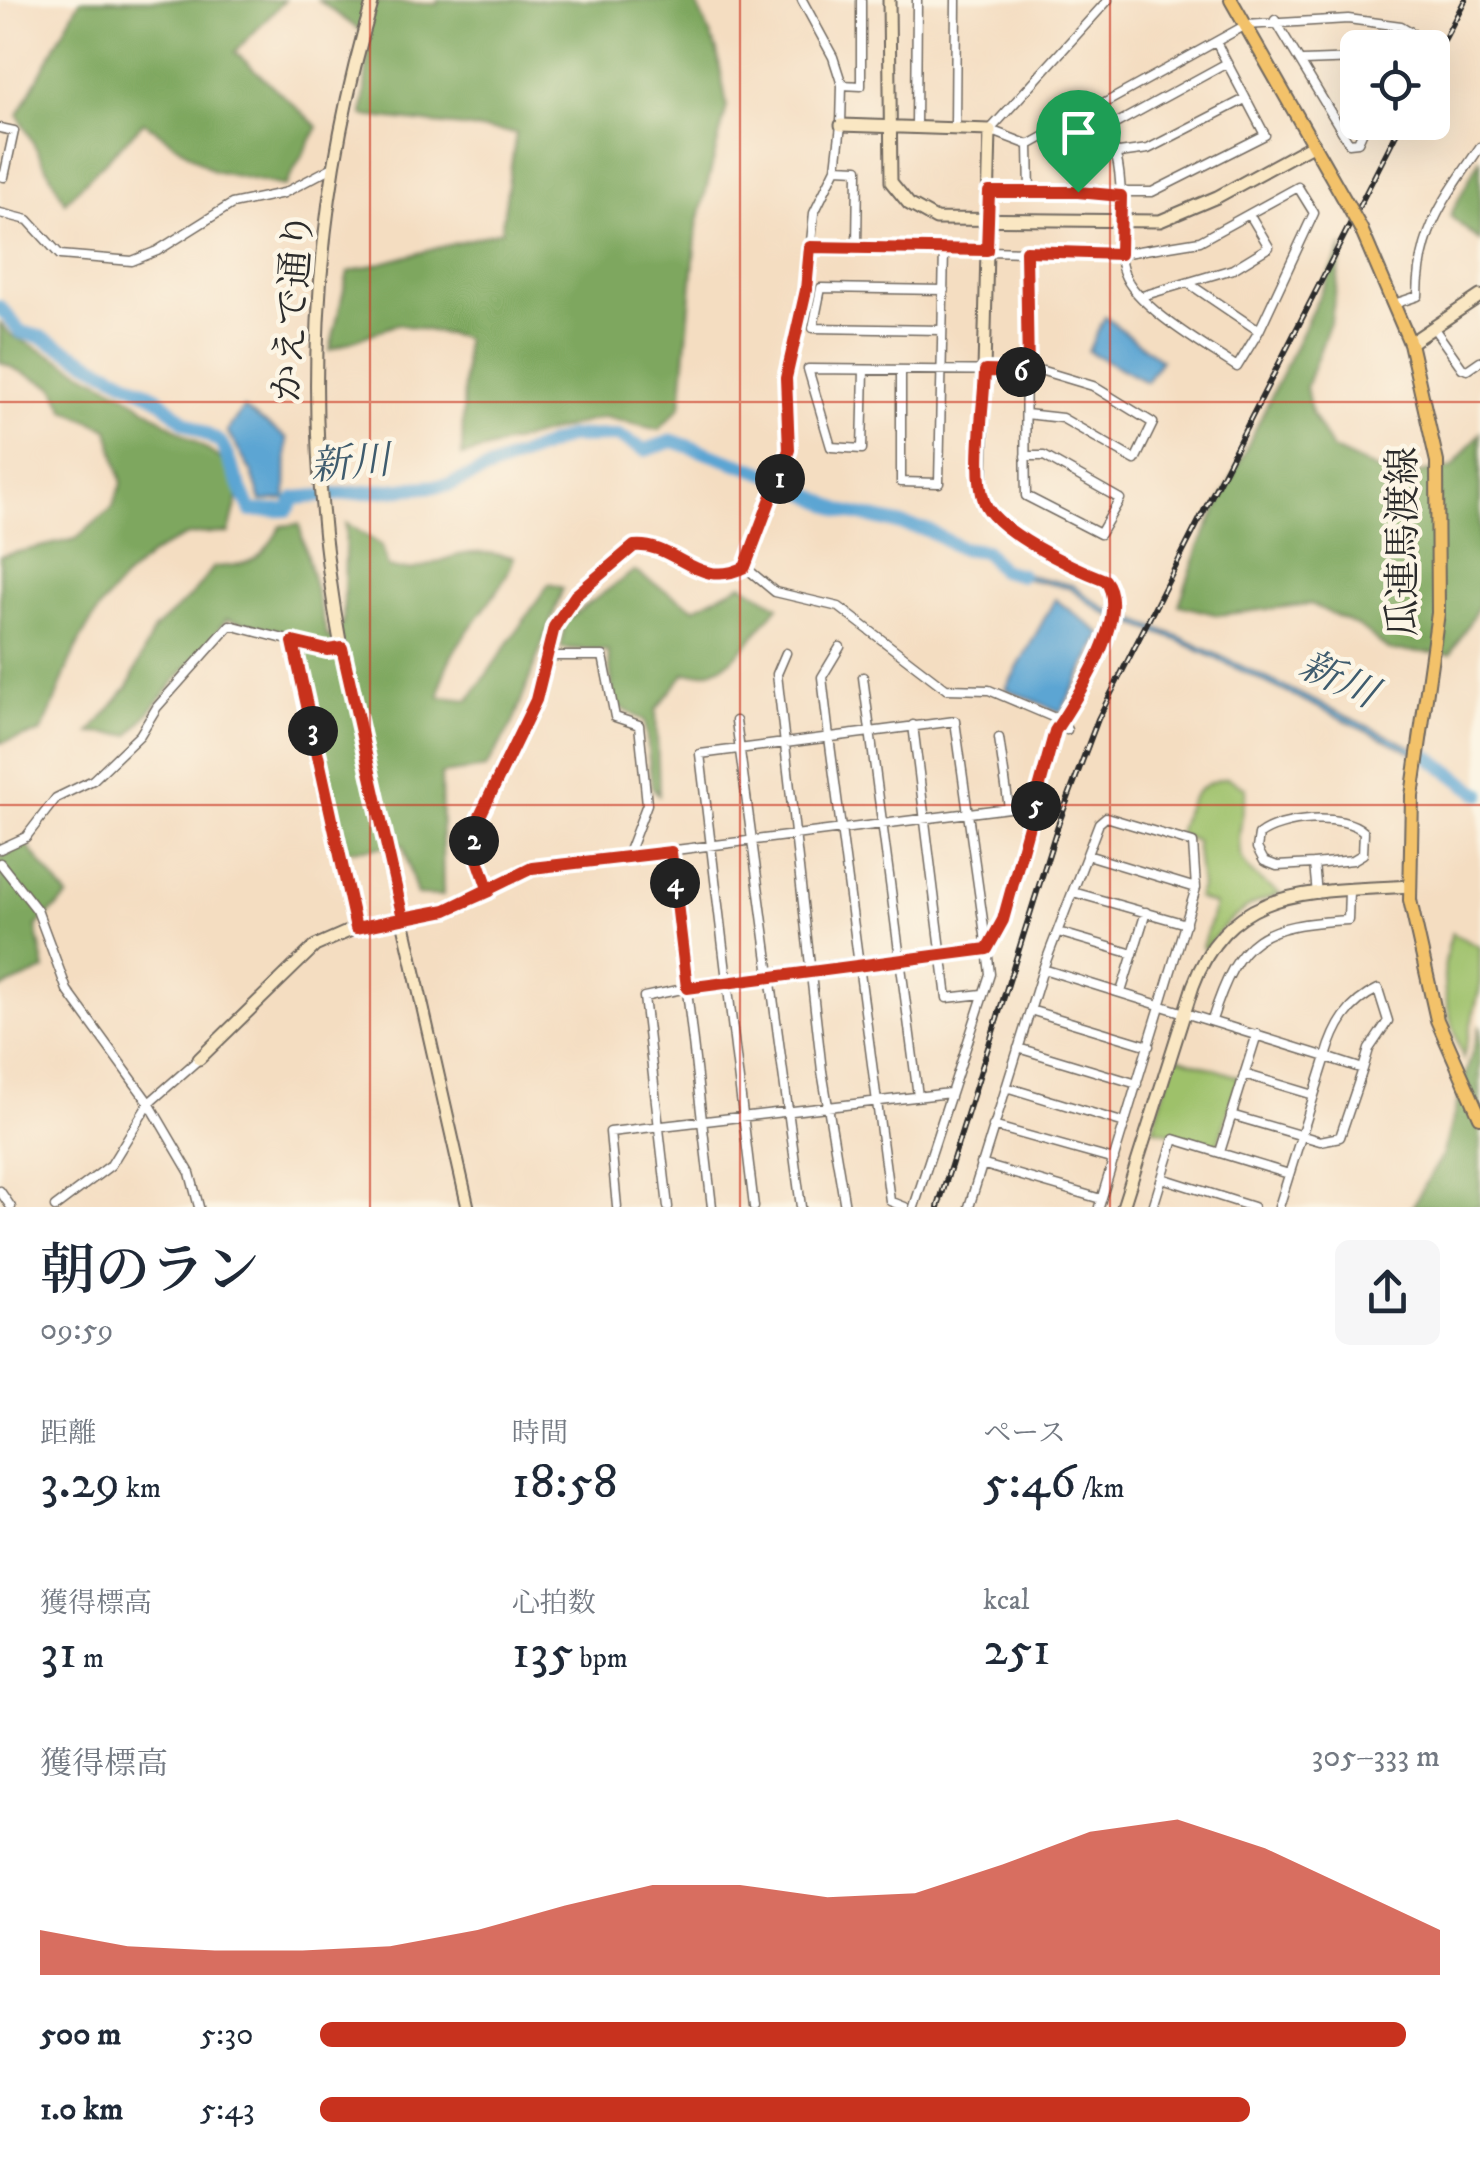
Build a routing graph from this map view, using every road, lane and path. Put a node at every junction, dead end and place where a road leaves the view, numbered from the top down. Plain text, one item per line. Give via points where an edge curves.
1 (374, 0) edge
2 (802, 0) edge
3 (861, 0) edge
4 (886, 0) edge
5 (918, 0) edge
6 (956, 0) edge
7 (1108, 0) edge
8 (1231, 0) edge
9 (1275, 20) junction
10 (1246, 25) junction
11 (1408, 30) edge
12 (1216, 42) junction
13 (1340, 59) edge
14 (1302, 60) junction
15 (1227, 62) junction
16 (842, 85) junction
17 (1245, 99) junction
18 (1094, 109) junction
19 (841, 125) junction
20 (887, 126) junction
21 (916, 126) junction
22 (954, 127) junction
23 (1340, 127) edge
24 (0, 128) edge
25 (1056, 128) junction
26 (1108, 128) junction
27 (990, 130) junction
28 (1314, 144) junction
29 (1029, 146) junction
30 (1480, 147) edge
31 (1120, 154) junction
32 (334, 167) junction
33 (836, 168) junction
34 (0, 176) edge
35 (989, 192) junction
36 (1078, 192) junction
37 (1030, 193) junction
38 (1121, 196) junction
39 (0, 213) edge
40 (1250, 214) junction
41 (989, 223) junction
42 (1121, 224) junction
43 (810, 247) junction
44 (858, 248) junction
45 (944, 250) junction
46 (987, 250) junction
47 (1026, 251) junction
48 (1120, 254) junction
49 (1192, 284) junction
50 (944, 290) junction
51 (1142, 296) junction
52 (1480, 296) edge
53 (1394, 304) junction
54 (1433, 327) junction
55 (942, 330) junction
56 (1258, 332) junction
57 (1410, 343) junction
58 (1480, 361) edge
59 (864, 370) junction
60 (901, 370) junction
61 (941, 371) junction
62 (985, 371) junction
63 (1028, 372) junction
64 (1026, 414) junction
65 (1025, 456) junction
66 (981, 490) joint
67 (745, 567) junction
68 (293, 642) junction
69 (840, 647) dead end
70 (342, 648) junction
71 (786, 653) dead end
72 (546, 656) junction
73 (862, 678) dead end
74 (1062, 720) junction
75 (736, 721) dead end
76 (913, 725) junction
77 (1068, 730) dead end
78 (870, 733) junction
79 (829, 738) junction
80 (1000, 738) dead end
81 (787, 743) junction
82 (742, 748) junction
83 (966, 813) junction
84 (925, 818) junction
85 (883, 824) junction
86 (840, 830) junction
87 (798, 836) junction
88 (755, 841) junction
89 (713, 848) junction
90 (0, 849) edge
91 (671, 852) junction
92 (1087, 855) junction
93 (626, 859) junction
94 (0, 864) edge
95 (1314, 864) junction
96 (1409, 886) junction
97 (1196, 888) junction
98 (489, 891) junction
99 (1349, 891) junction
100 (1073, 892) junction
101 (1317, 894) junction
102 (1146, 912) junction
103 (403, 918) junction
104 (1186, 924) junction
105 (356, 928) junction
106 (1058, 932) junction
107 (987, 949) junction
108 (943, 953) junction
109 (1133, 954) junction
110 (901, 959) junction
111 (858, 966) junction
112 (1043, 970) junction
113 (814, 972) junction
114 (772, 977) junction
115 (730, 982) junction
116 (687, 988) junction
117 (1121, 992) junction
118 (982, 994) junction
119 (1161, 1004) junction
120 (1030, 1010) junction
121 (1185, 1012) junction
122 (1212, 1020) junction
123 (1257, 1034) junction
124 (1148, 1046) junction
125 (1018, 1048) junction
126 (1326, 1056) junction
127 (199, 1059) joint
128 (1363, 1069) junction
129 (1244, 1074) junction
130 (1137, 1084) junction
131 (1006, 1087) junction
132 (950, 1093) junction
133 (1314, 1095) junction
134 (918, 1096) junction
135 (876, 1102) junction
136 (150, 1103) junction
137 (827, 1107) junction
138 (791, 1113) junction
139 (1232, 1115) junction
140 (1480, 1116) edge
141 (743, 1117) junction
142 (702, 1122) junction
143 (1125, 1124) junction
144 (658, 1126) junction
145 (993, 1126) junction
146 (1301, 1135) junction
147 (1220, 1152) junction
148 (1114, 1160) junction
149 (981, 1164) junction
150 (1289, 1174) junction
151 (1162, 1178) junction
152 (0, 1190) edge
153 (1100, 1203) edge
154 (11, 1207) edge
155 (55, 1207) edge
156 (199, 1207) edge
157 (468, 1207) edge
158 (617, 1207) edge
159 (668, 1207) edge
160 (712, 1207) edge
161 (754, 1207) edge
162 (802, 1207) edge
163 (845, 1207) edge
164 (906, 1207) edge
165 (914, 1207) edge
166 (969, 1207) edge
167 (1124, 1207) edge
168 (1153, 1207) edge
169 (1252, 1207) edge
170 (1279, 1207) edge

1 - 32 street, かえで通り
2 - 16 street
3 - 16 street via 861,86
4 - 20 street
5 - 21 street
6 - 22 street
7 - 27 street
8 - 10 main road, 瓜連馬渡線
9 - 10 street
9 - 11 street via 1348,19
9 - 14 street
10 - 12 street
10 - 28 main road, 瓜連馬渡線
12 - 15 street
12 - 18 street
13 - 14 street
14 - 23 street
15 - 17 street
15 - 26 street
16 - 19 street
17 - 31 street via 1148,150
17 - 38 street via 1265,136 1176,184
18 - 25 street
18 - 26 street
19 - 20 street
19 - 33 street
20 - 21 street
20 - 41 street via 891,182 909,204 936,219
21 - 22 street
22 - 27 street
24 - 34 street via 14,131
25 - 29 street
25 - 36 street via 1074,158
26 - 31 street
27 - 29 street
27 - 35 street
28 - 42 street via 1183,214
28 - 53 main road, 瓜連馬渡線, bridge
29 - 37 street
30 - 53 street via 1440,206 1419,255 1418,296
31 - 38 street
32 - 39 street via 284,193 232,204 132,260 60,255 28,220
32 - 70 street, かえで通り via 314,372 320,488
33 - 43 street via 814,214
33 - 44 street via 858,169
35 - 37 street
35 - 41 street
36 - 37 street
36 - 38 street
38 - 42 street
40 - 48 street via 1200,241
40 - 49 street via 1269,248
40 - 56 street via 1298,187 1314,213
41 - 42 street
41 - 46 street
42 - 48 street
43 - 44 street
43 - 67 street via 786,378 789,450
44 - 45 street
45 - 46 street
45 - 50 street
46 - 47 street
46 - 62 street
47 - 48 street
47 - 63 street
48 - 51 street via 1124,275
49 - 51 street
49 - 56 street
50 - 55 street
50 - 55 street via 821,288 813,328
51 - 56 street via 1237,367
52 - 54 street
53 - 57 main road, 瓜連馬渡線
54 - 57 street
54 - 58 street via 1462,368
55 - 61 street
57 - 96 main road, 瓜連馬渡線 via 1437,462 1436,634
59 - 59 street via 808,369 830,447 862,449
59 - 60 street
60 - 61 street
60 - 61 street via 901,482 939,483
61 - 62 street
62 - 63 street
62 - 66 street
63 - 64 street
63 - 64 street via 1068,376 1154,423 1135,460 1062,418
64 - 65 street
65 - 65 street via 1026,496 1100,534 1120,499 1044,456
66 - 74 street via 992,515 1112,589 1110,628
67 - 72 street via 712,575 641,544 626,548 576,595 554,627
67 - 74 street via 775,592 839,607 946,689 988,690
68 - 70 street
68 - 90 street via 230,625 93,780 56,798 26,837
68 - 105 street
69 - 79 street via 822,678
70 - 103 street, かえで通り
71 - 81 street via 777,674
72 - 93 street via 603,656 615,716 640,726 647,804
72 - 98 street via 536,700 479,818 473,845
73 - 78 street
74 - 77 street
74 - 107 street via 1003,920
75 - 82 street
76 - 78 street
76 - 83 street via 954,721
76 - 84 street
78 - 79 street
78 - 85 street
79 - 81 street
79 - 86 street
80 - 83 street via 1008,808
81 - 82 street
81 - 87 street
82 - 88 street
82 - 89 street via 700,754
83 - 84 street
83 - 107 street
84 - 85 street
84 - 108 street
85 - 86 street
85 - 110 street
86 - 87 street
86 - 111 street
87 - 88 street
87 - 113 street
88 - 89 street
88 - 114 street
89 - 91 street
89 - 115 street
91 - 93 street
91 - 116 street
92 - 97 street
92 - 97 street via 1106,817 1159,832 1194,843
92 - 100 street
93 - 98 street via 532,868
94 - 136 street via 37,910 68,990
95 - 95 street via 1363,854 1364,832 1341,820 1269,827 1259,836 1264,861
95 - 101 street
96 - 99 street
96 - 140 main road, 瓜連馬渡線 via 1437,1020
97 - 104 street
98 - 103 street via 446,910
99 - 101 street
99 - 122 street via 1348,920 1280,926 1248,946 1225,980
100 - 102 street
100 - 106 street
101 - 121 street via 1268,901 1224,928 1205,954
102 - 104 street
102 - 109 street
103 - 105 street
103 - 157 street, かえで通り
104 - 119 street
105 - 127 street via 315,946
106 - 109 street
106 - 112 street
107 - 108 street
107 - 118 street via 990,974
108 - 110 street
108 - 118 street via 947,998
109 - 117 street
110 - 111 street
110 - 134 street
111 - 113 street
111 - 135 street
112 - 117 street
112 - 120 street
113 - 114 street
113 - 137 street
114 - 115 street
114 - 138 street
115 - 116 street
115 - 141 street
116 - 142 street
116 - 144 street via 644,996
117 - 119 street
118 - 132 street
119 - 121 street
119 - 124 street
120 - 124 street
120 - 125 street
121 - 122 street
121 - 167 street
122 - 123 street
123 - 126 street
123 - 129 street
124 - 130 street
125 - 130 street
125 - 131 street
126 - 128 street
126 - 128 street via 1348,1009 1378,989 1388,1021 1368,1048
126 - 133 street
127 - 136 street
128 - 146 street via 1340,1137 1320,1141
129 - 133 street
129 - 139 street
130 - 143 street
131 - 143 street
131 - 145 street
132 - 134 street
132 - 165 street
133 - 146 street
134 - 135 street
135 - 137 street
135 - 164 street via 890,1201
136 - 155 street via 110,1165
136 - 156 street via 190,1173
137 - 138 street
137 - 163 street
138 - 141 street
138 - 162 street
139 - 146 street
139 - 147 street
141 - 142 street
141 - 161 street
142 - 144 street
142 - 160 street
143 - 148 street
144 - 158 street via 610,1132
144 - 159 street
145 - 148 street
145 - 149 street
146 - 150 street
147 - 150 street
147 - 151 street via 1174,1138
148 - 153 street
149 - 153 street
149 - 166 street
150 - 170 street
151 - 168 street
151 - 169 street
152 - 154 street

